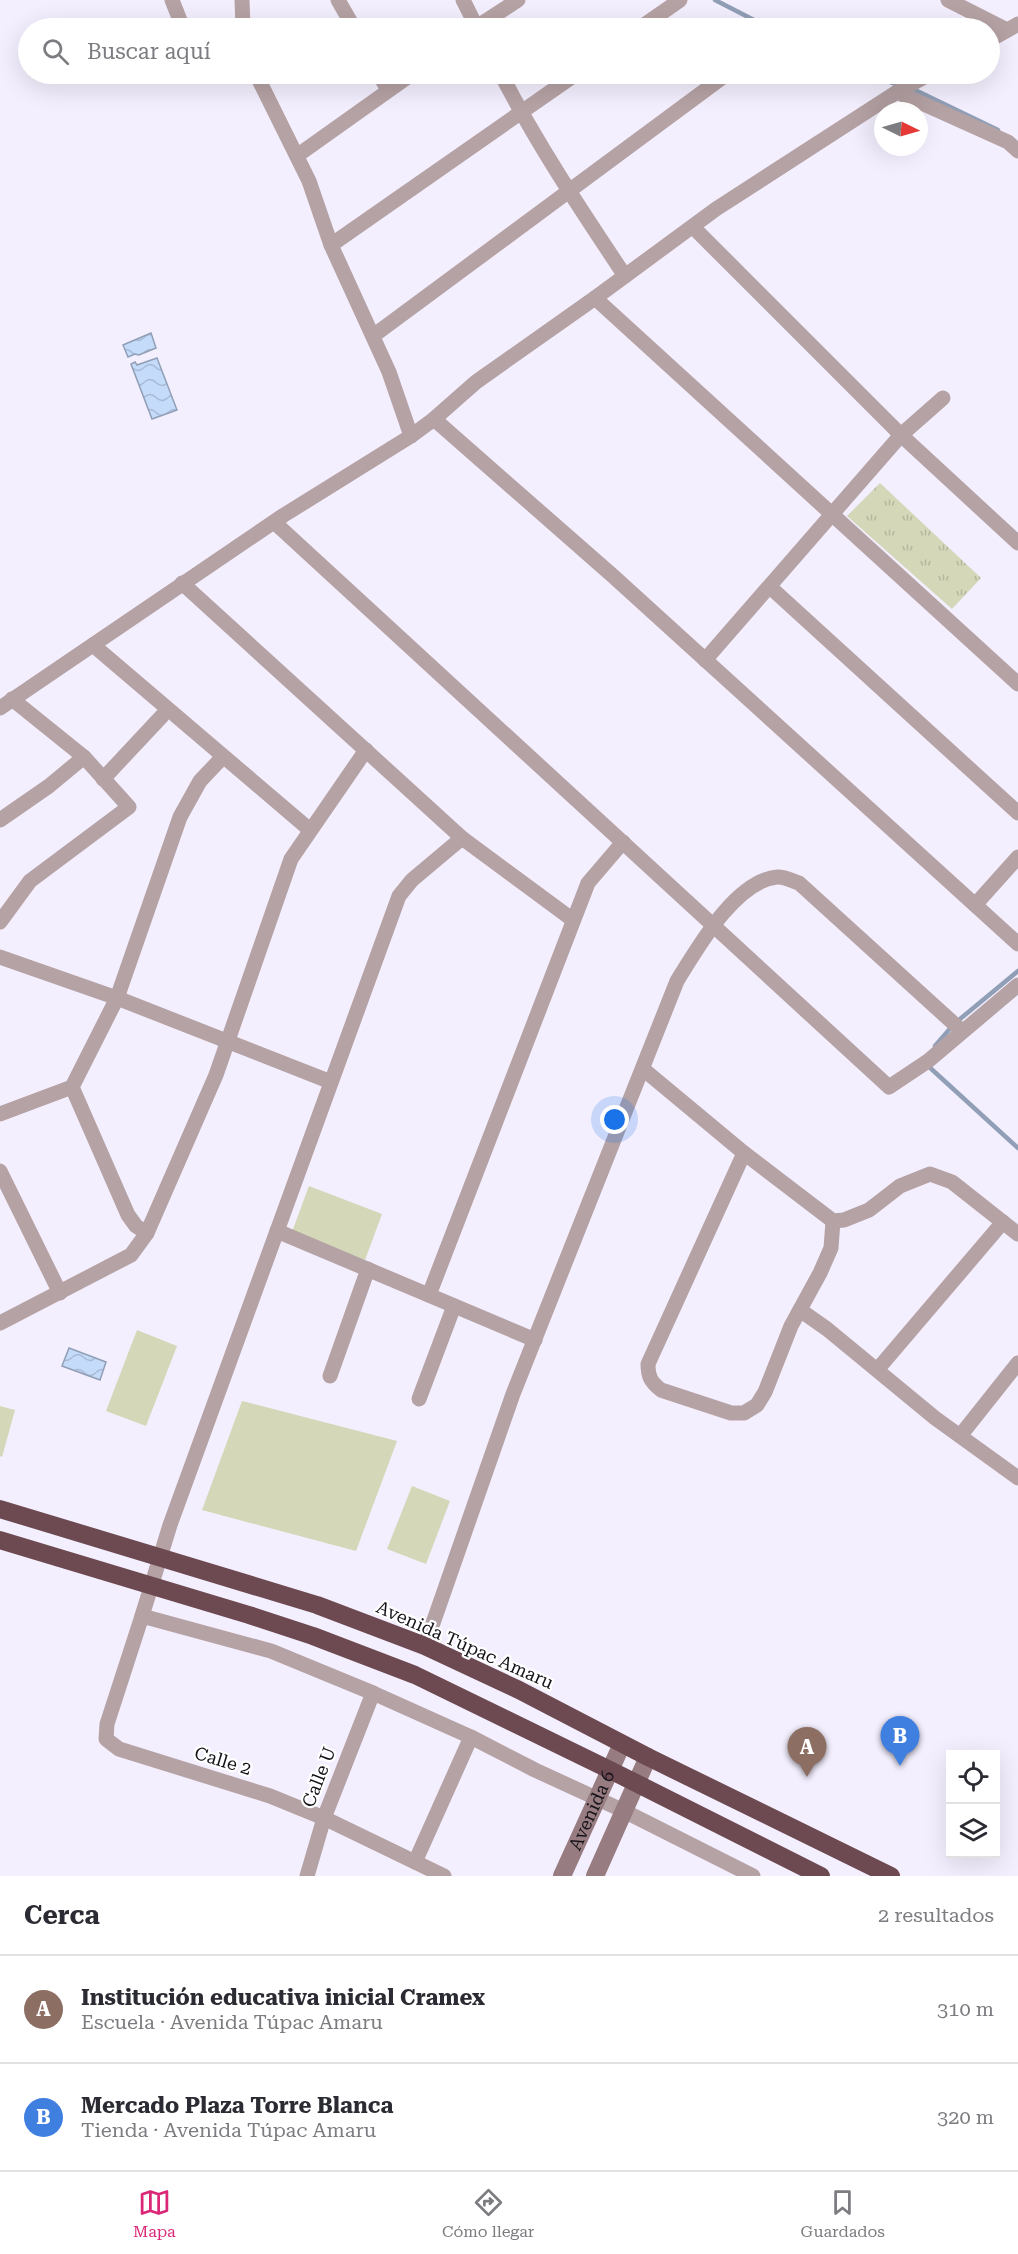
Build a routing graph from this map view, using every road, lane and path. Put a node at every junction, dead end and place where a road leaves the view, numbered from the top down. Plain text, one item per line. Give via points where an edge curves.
1 (172, 0) edge
2 (242, 0) edge
3 (338, 0) edge
4 (463, 0) edge
5 (518, 0) edge
6 (680, 0) edge
7 (948, 0) edge
8 (179, 18) edge
9 (243, 18) edge
10 (348, 18) edge
11 (472, 18) edge
12 (492, 18) edge
13 (654, 18) edge
14 (991, 18) edge
15 (261, 84) edge
16 (385, 84) edge
17 (397, 84) edge
18 (506, 84) edge
19 (562, 84) edge
20 (714, 84) edge
21 (912, 84) edge
22 (388, 90) junction
23 (897, 92) junction
24 (521, 112) junction
25 (1018, 151) edge
26 (298, 155) junction
27 (569, 191) junction
28 (693, 227) junction
29 (332, 245) junction
30 (625, 276) junction
31 (595, 298) junction
32 (373, 336) junction
33 (943, 399) dead end
34 (434, 419) junction
35 (901, 435) junction
36 (411, 436) junction
37 (833, 515) junction
38 (274, 522) junction
39 (1018, 543) edge
40 (182, 583) junction
41 (770, 586) junction
42 (93, 645) junction
43 (705, 660) junction
44 (1018, 684) edge
45 (6, 703) edge
46 (162, 716) dead end
47 (366, 750) junction
48 (84, 757) junction
49 (218, 762) dead end
50 (104, 779) junction
51 (1018, 813) edge
52 (0, 820) edge
53 (310, 831) junction
54 (462, 838) junction
55 (622, 842) junction
56 (1018, 857) edge
57 (975, 904) junction
58 (573, 920) junction
59 (0, 922) edge
60 (712, 926) junction
61 (1018, 944) edge
62 (0, 957) edge
63 (1018, 985) edge
64 (117, 998) junction
65 (962, 1030) junction
66 (227, 1042) junction
67 (643, 1069) junction
68 (332, 1082) junction
69 (72, 1088) junction
70 (0, 1114) edge
71 (744, 1153) junction
72 (0, 1171) edge
73 (833, 1221) junction
74 (1003, 1222) junction
75 (277, 1231) junction
76 (147, 1233) junction
77 (1018, 1234) edge
78 (368, 1269) junction
79 (60, 1293) junction
80 (429, 1295) junction
81 (454, 1306) junction
82 (800, 1310) junction
83 (0, 1323) edge
84 (535, 1340) junction
85 (1018, 1363) edge
86 (878, 1370) junction
87 (330, 1376) dead end
88 (419, 1398) dead end
89 (960, 1436) junction
90 (1018, 1478) edge
91 (0, 1509) edge
92 (0, 1540) edge
93 (159, 1557) junction
94 (151, 1585) junction
95 (142, 1616) junction
96 (425, 1646) junction
97 (373, 1693) junction
98 (471, 1737) junction
99 (622, 1744) junction
100 (648, 1757) junction
101 (610, 1770) junction
102 (636, 1783) junction
103 (596, 1798) junction
104 (624, 1811) junction
105 (324, 1818) junction
106 (422, 1868) edge
107 (307, 1876) edge
108 (444, 1876) edge
109 (562, 1876) edge
110 (595, 1876) edge
111 (753, 1876) edge
112 (820, 1876) edge
113 (891, 1876) edge

1 - 8 street
2 - 9 street
3 - 10 street
4 - 11 street
5 - 12 street
6 - 13 street
7 - 14 street
15 - 26 street
16 - 22 street
17 - 22 street
18 - 24 street
19 - 24 street
20 - 27 street
21 - 23 street
22 - 26 street
23 - 25 street via 1008,142
23 - 28 street
24 - 27 street
24 - 29 street
26 - 29 street
27 - 30 street
27 - 32 street
28 - 30 street
28 - 35 street
29 - 32 street
30 - 31 street
31 - 34 street via 476,382
31 - 37 street
32 - 36 street
33 - 35 street
34 - 36 street
34 - 43 street
35 - 37 street
35 - 39 street
36 - 38 street
37 - 41 street
37 - 44 street
38 - 40 street
38 - 55 street
40 - 42 street
40 - 47 street
41 - 43 street
41 - 51 street
42 - 45 street
42 - 53 street
43 - 57 street
45 - 48 street
46 - 50 street
47 - 53 street
47 - 54 street
48 - 50 street
48 - 52 street
49 - 64 street via 200,782 180,817
50 - 59 street via 129,807 30,881
53 - 66 street via 291,859
54 - 58 street
54 - 68 street via 399,896
55 - 58 street via 588,883
55 - 60 street
56 - 57 street
57 - 61 street
58 - 80 street
60 - 65 street via 760,881 779,877 799,883
60 - 65 street via 889,1088 928,1061
60 - 67 street via 677,981
62 - 64 street
63 - 65 street
64 - 66 street
64 - 69 street
66 - 68 street
66 - 76 street
67 - 71 street
67 - 84 street
68 - 75 street
69 - 70 street
69 - 76 street via 128,1215 136,1227
71 - 73 street
71 - 82 street via 648,1364 652,1384 731,1413 744,1413 757,1405 765,1392
72 - 79 street
73 - 74 street via 869,1210 900,1186 930,1174 952,1182
73 - 82 street via 831,1248
74 - 77 street
74 - 86 street
75 - 78 street
75 - 93 street
76 - 79 street via 131,1256
78 - 80 street
78 - 87 street
79 - 83 street
80 - 81 street
81 - 84 street
81 - 88 street
82 - 86 street
84 - 96 street
85 - 89 street
86 - 89 street
89 - 90 street
91 - 93 highway, Avenida Túpac Amaru
92 - 94 highway
93 - 94 street
93 - 96 highway, Avenida Túpac Amaru via 317,1605
94 - 95 street
94 - 101 highway via 313,1636 415,1676
95 - 97 street via 270,1651
95 - 105 street, Calle 2 via 107,1724 106,1739 119,1749 270,1796
96 - 99 highway, Avenida Túpac Amaru
97 - 98 street
97 - 105 street, Calle U
98 - 103 street
98 - 106 street
99 - 100 highway, Avenida Túpac Amaru
99 - 101 street, Avenida 6
100 - 102 street, Avenida 6
100 - 113 highway, Avenida Túpac Amaru
101 - 102 highway
101 - 103 street, Avenida 6
102 - 104 street, Avenida 6
102 - 112 highway
103 - 104 street
103 - 109 street, Avenida 6
104 - 110 street, Avenida 6
104 - 111 street
105 - 106 street, Calle 2
105 - 107 street, Calle U
106 - 108 street, Calle 2

